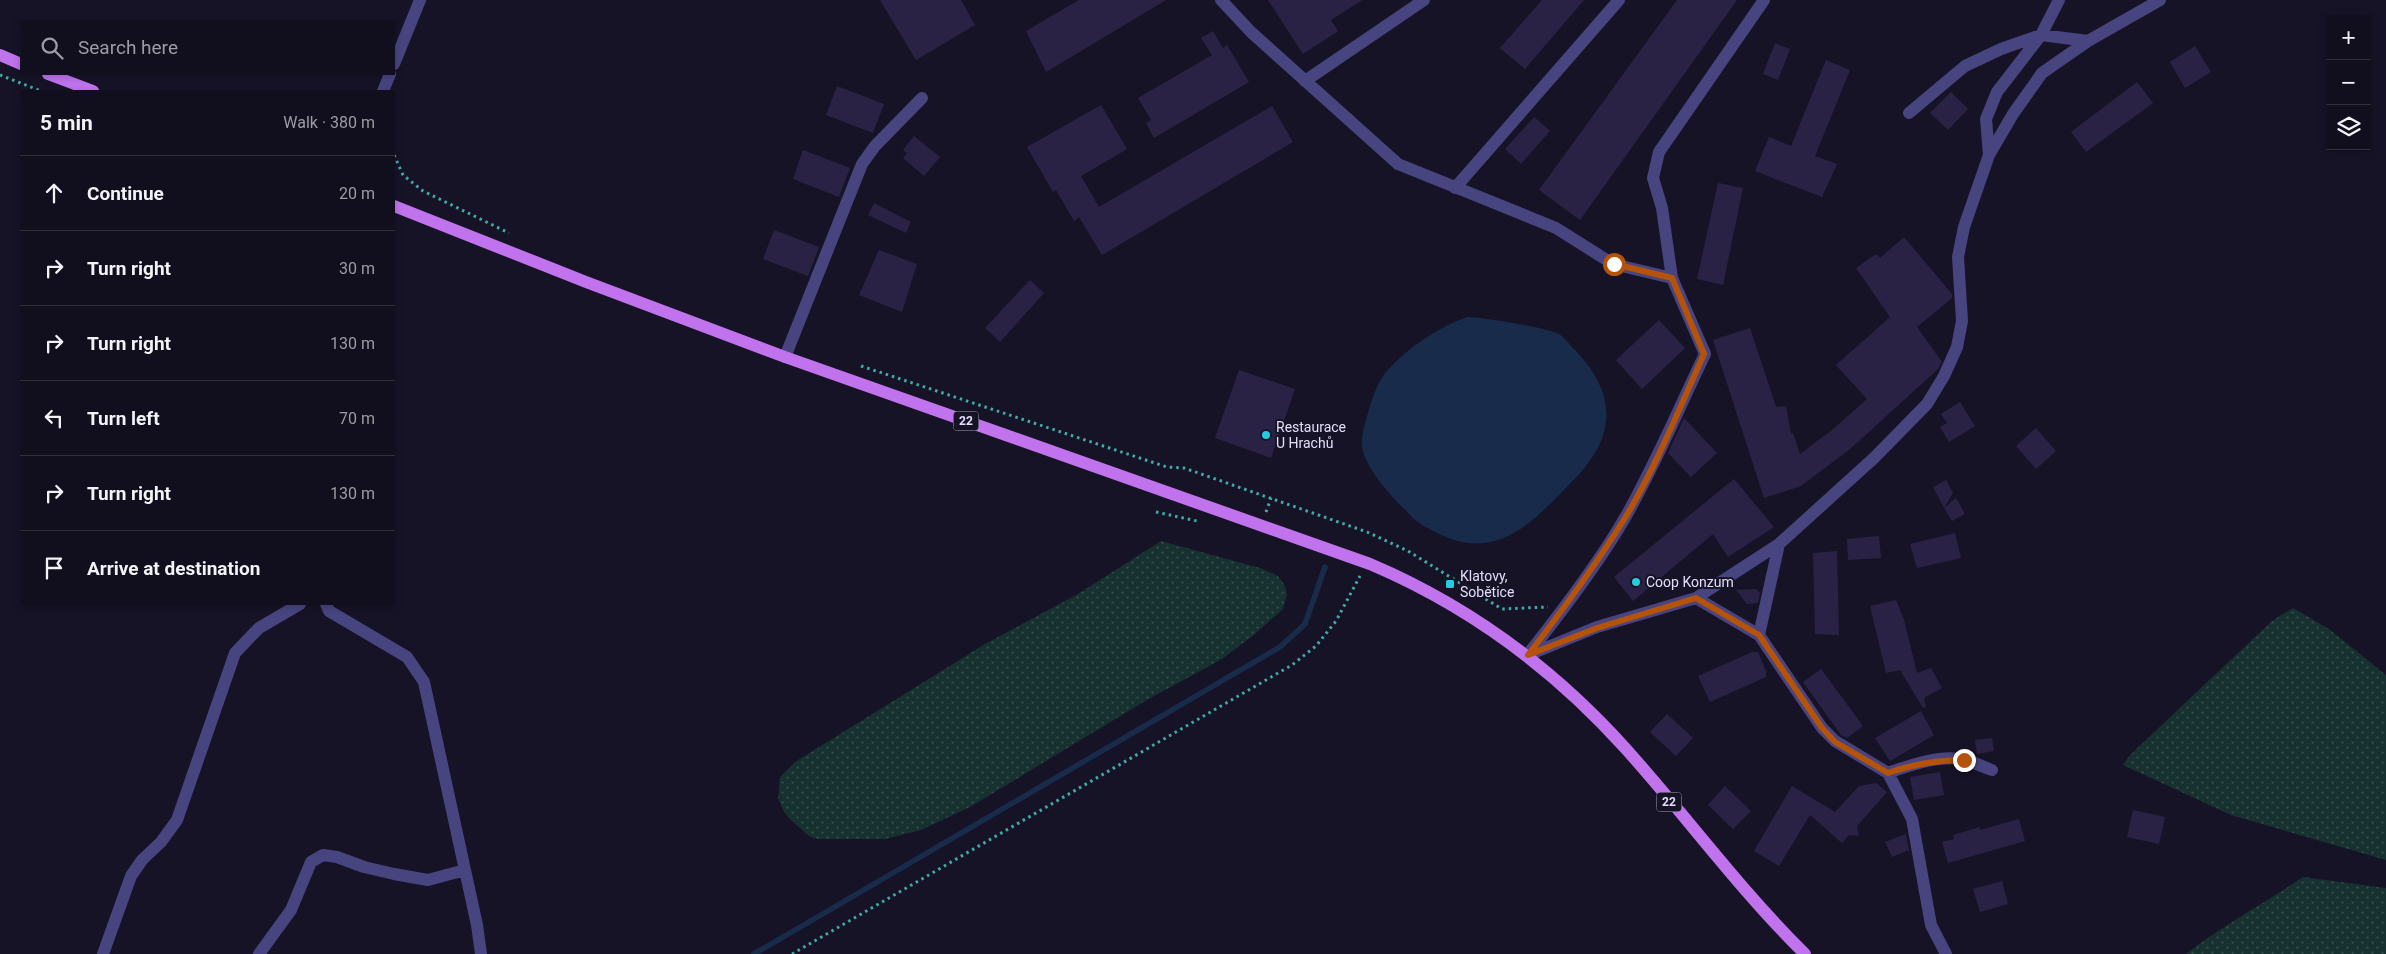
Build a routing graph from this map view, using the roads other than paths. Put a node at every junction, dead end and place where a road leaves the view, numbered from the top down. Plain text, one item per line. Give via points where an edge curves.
1 (420, 0) edge
2 (1221, 0) edge
3 (1424, 0) edge
4 (1619, 0) edge
5 (1764, 0) edge
6 (2059, 0) edge
7 (2160, 0) edge
8 (2041, 35) junction
9 (2088, 41) junction
10 (0, 55) edge
11 (395, 62) edge
12 (20, 64) edge
13 (51, 75) edge
14 (390, 75) edge
15 (1305, 81) junction
16 (90, 90) edge
17 (383, 90) edge
18 (922, 98) dead end
19 (1909, 113) dead end
20 (1989, 155) junction
21 (1455, 188) junction
22 (395, 206) edge
23 (1672, 278) junction
24 (785, 357) junction
25 (1779, 544) junction
26 (1696, 598) junction
27 (298, 605) edge
28 (326, 605) edge
29 (1759, 635) junction
30 (1528, 655) junction
31 (1992, 770) dead end
32 (1888, 773) junction
33 (465, 870) junction
34 (103, 954) edge
35 (259, 954) edge
36 (481, 954) edge
37 (1805, 954) edge
38 (1946, 954) edge

1 - 11 street
2 - 15 street
3 - 15 street
4 - 21 street
5 - 23 street via 1660,152 1653,178 1662,208
6 - 8 street
7 - 9 street
8 - 9 street
8 - 19 street via 1965,66
8 - 20 street via 1997,92 1986,119
9 - 20 street via 2042,73
10 - 12 main road
13 - 16 main road
14 - 17 street
15 - 21 street via 1398,164
18 - 24 street via 862,164
20 - 25 street via 1964,227 1958,257 1962,321 1957,347 1944,376 1927,404 1874,458
21 - 23 street via 1556,228 1614,264
22 - 24 main road, 22
23 - 30 street via 1704,354 1625,518 1566,606
24 - 30 main road, 22 via 1370,564 1434,594
25 - 26 street
25 - 29 street
26 - 29 street
26 - 30 street via 1597,628
27 - 34 street via 259,628 235,653 176,820 131,876
28 - 33 street via 329,611 407,657 424,682
29 - 32 street via 1835,742
30 - 37 main road, 22 via 1574,695 1626,749 1743,890
31 - 32 street via 1964,760 1939,760 1909,765
32 - 38 street via 1912,819 1931,925
33 - 35 street via 428,880 387,873 324,855 311,862 290,910
33 - 36 street

